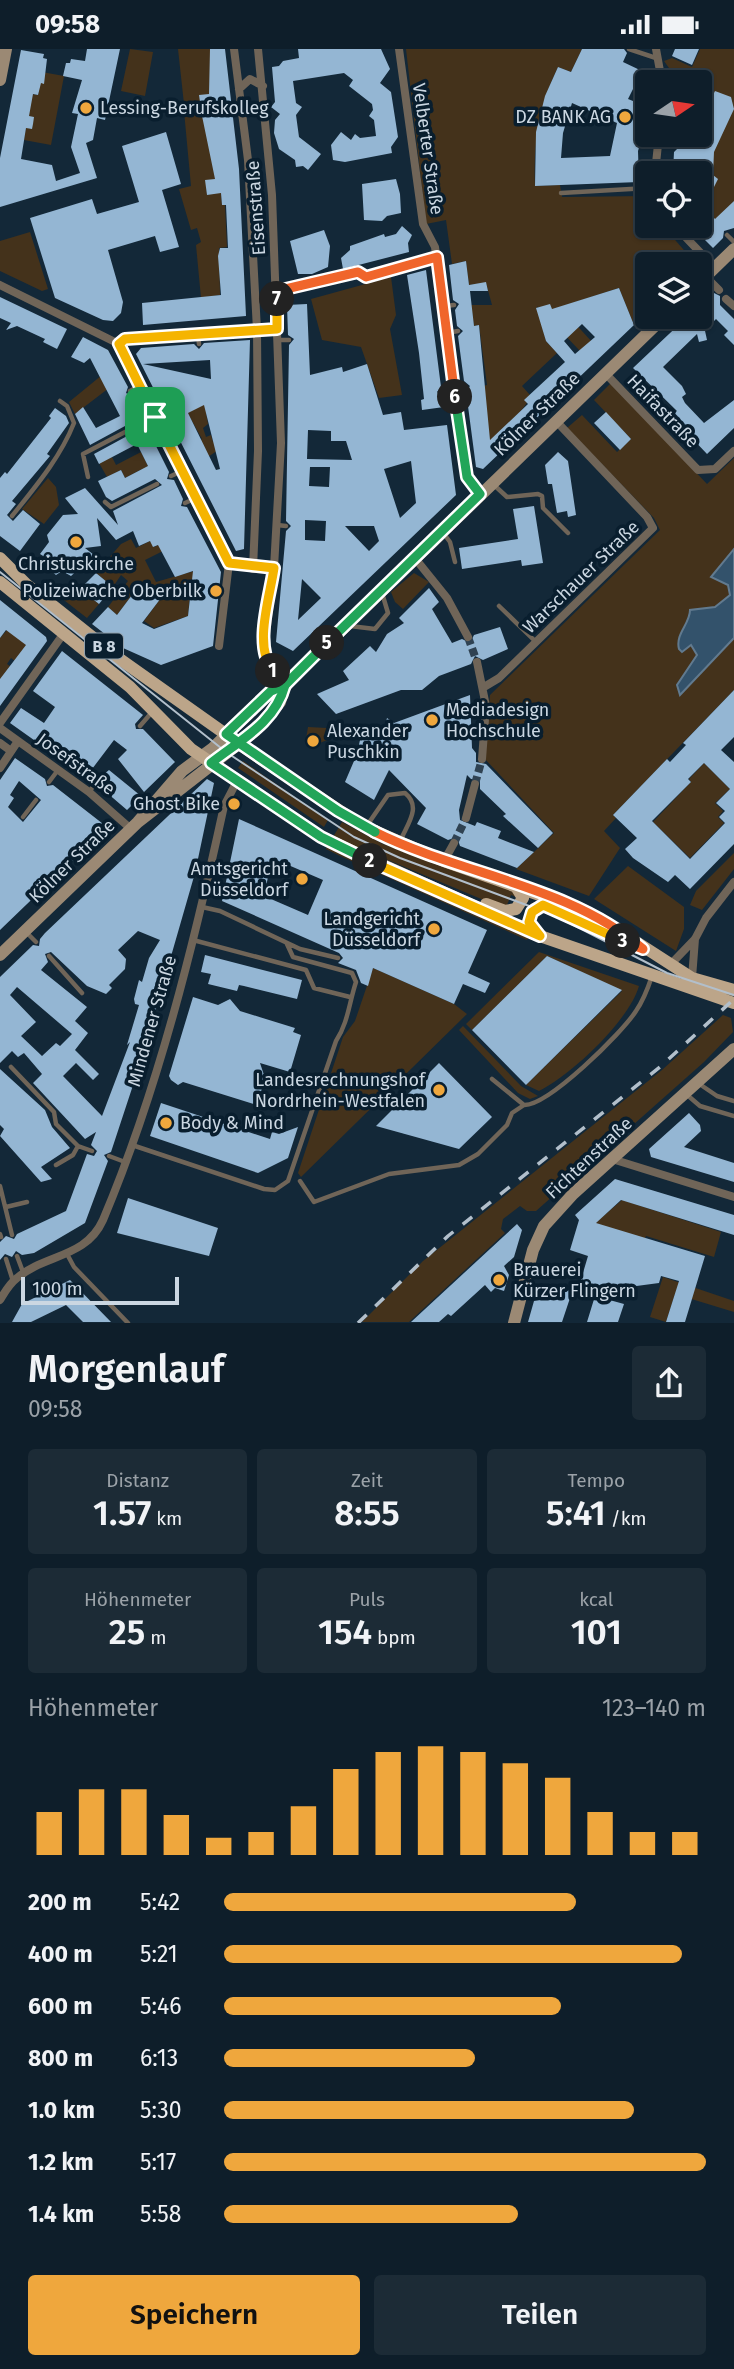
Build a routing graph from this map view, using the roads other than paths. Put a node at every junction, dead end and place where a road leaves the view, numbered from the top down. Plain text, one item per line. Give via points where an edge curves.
1 (6, 49) edge
2 (234, 49) edge
3 (258, 49) edge
4 (399, 49) edge
5 (629, 49) edge
6 (656, 53) edge
7 (0, 80) edge
8 (262, 86) junction
9 (239, 89) junction
10 (635, 189) edge
11 (561, 193) dead end
12 (727, 235) dead end
13 (734, 242) edge
14 (734, 249) edge
15 (437, 257) junction
16 (712, 270) edge
17 (712, 281) edge
18 (0, 285) edge
19 (719, 290) dead end
20 (277, 291) junction
21 (726, 299) dead end
22 (454, 305) dead end
23 (734, 306) edge
24 (444, 307) junction
25 (277, 329) junction
26 (651, 329) edge
27 (257, 330) junction
28 (458, 331) dead end
29 (198, 333) junction
30 (447, 333) junction
31 (278, 340) junction
32 (289, 340) dead end
33 (119, 344) junction
34 (199, 344) dead end
35 (605, 373) junction
36 (139, 386) junction
37 (465, 386) dead end
38 (454, 389) junction
39 (130, 391) dead end
40 (442, 392) dead end
41 (60, 401) dead end
42 (155, 417) junction
43 (555, 421) junction
44 (144, 422) dead end
45 (127, 431) dead end
46 (258, 451) junction
47 (734, 451) edge
48 (272, 456) junction
49 (183, 470) junction
50 (278, 475) junction
51 (288, 475) dead end
52 (172, 476) dead end
53 (88, 477) dead end
54 (492, 482) junction
55 (157, 484) dead end
56 (480, 494) junction
57 (196, 497) junction
58 (105, 502) dead end
59 (185, 503) dead end
60 (12, 516) dead end
61 (276, 525) junction
62 (286, 526) dead end
63 (441, 531) junction
64 (568, 533) dead end
65 (414, 557) junction
66 (0, 558) edge
67 (455, 562) dead end
68 (229, 563) junction
69 (254, 567) junction
70 (274, 568) junction
71 (0, 582) edge
72 (380, 590) junction
73 (499, 606) dead end
74 (346, 625) junction
75 (64, 633) junction
76 (468, 637) tunnel mouth
77 (536, 642) junction
78 (219, 646) dead end
79 (477, 662) tunnel mouth
80 (285, 685) junction
81 (484, 687) junction
82 (154, 710) junction
83 (0, 726) edge
84 (140, 726) dead end
85 (232, 738) junction
86 (18, 741) junction
87 (0, 743) edge
88 (11, 751) junction
89 (482, 759) tunnel mouth
90 (206, 760) junction
91 (68, 764) dead end
92 (0, 768) edge
93 (60, 771) junction
94 (237, 781) junction
95 (49, 782) dead end
96 (95, 783) dead end
97 (475, 784) tunnel mouth
98 (89, 792) junction
99 (36, 800) dead end
100 (23, 817) dead end
101 (467, 818) tunnel mouth
102 (134, 826) junction
103 (363, 826) junction
104 (454, 843) tunnel mouth
105 (405, 844) junction
106 (444, 861) junction
107 (734, 882) edge
108 (515, 885) junction
109 (426, 886) junction
110 (201, 906) junction
111 (25, 931) junction
112 (540, 936) junction
113 (695, 939) junction
114 (192, 940) junction
115 (36, 942) dead end
116 (287, 944) junction
117 (643, 949) junction
118 (0, 955) edge
119 (49, 956) dead end
120 (338, 958) dead end
121 (669, 965) junction
122 (652, 976) junction
123 (692, 978) junction
124 (703, 988) junction
125 (82, 993) dead end
126 (350, 997) junction
127 (734, 1000) edge
128 (734, 1049) edge
129 (11, 1067) dead end
130 (492, 1079) dead end
131 (698, 1082) junction
132 (685, 1093) junction
133 (734, 1101) edge
134 (524, 1105) junction
135 (734, 1117) edge
136 (131, 1144) junction
137 (78, 1146) junction
138 (92, 1150) dead end
139 (109, 1156) dead end
140 (612, 1159) junction
141 (125, 1161) junction
142 (56, 1165) dead end
143 (300, 1181) dead end
144 (0, 1186) edge
145 (734, 1197) edge
146 (27, 1202) dead end
147 (6, 1207) junction
148 (12, 1235) dead end
149 (67, 1254) junction
150 (17, 1256) dead end
151 (6, 1259) dead end
152 (24, 1273) junction
153 (7, 1284) edge
154 (0, 1300) edge
155 (128, 1322) edge
156 (514, 1322) edge

1 - 7 main road
2 - 9 street, Eisenstraße
3 - 8 street, Eisenstraße
4 - 15 street, Velberter Straße via 423,224 434,240
5 - 6 lane
8 - 9 street via 250,79
8 - 20 street, Eisenstraße
9 - 27 street, Eisenstraße via 248,160
10 - 11 lane
12 - 13 lane
14 - 16 main road
15 - 20 street via 366,277 358,272
15 - 24 street, Velberter Straße
17 - 19 street
18 - 33 street
20 - 25 street, Eisenstraße
21 - 23 street
22 - 24 lane
24 - 30 street, Velberter Straße
25 - 27 street
25 - 31 street, Eisenstraße
26 - 35 main road, Kölner Straße
27 - 29 street
27 - 46 street, Eisenstraße
28 - 30 lane
29 - 33 street via 131,337
29 - 34 lane
30 - 38 street, Velberter Straße
31 - 32 lane
31 - 48 street, Eisenstraße via 284,438
33 - 36 street
35 - 43 main road, Kölner Straße
35 - 47 street, Haifastraße via 698,470 715,469
36 - 39 lane
36 - 42 street
37 - 38 lane
38 - 40 lane
38 - 56 street, Velberter Straße via 467,477
41 - 60 lane via 74,423 70,434 57,459
42 - 44 lane
42 - 49 street
43 - 54 main road, Kölner Straße
43 - 77 street, Warschauer Straße via 653,528
45 - 53 lane via 83,454
46 - 48 street
46 - 69 street, Eisenstraße
48 - 50 street, Eisenstraße
49 - 52 lane
49 - 57 street
50 - 51 lane
50 - 61 street, Eisenstraße via 282,508
54 - 56 main road, Kölner Straße
54 - 64 lane via 507,497 542,496 544,508
55 - 58 lane via 111,507
56 - 63 main road, Kölner Straße
57 - 59 lane
57 - 68 street
61 - 62 lane
61 - 70 street, Eisenstraße
63 - 65 main road, Kölner Straße
63 - 67 lane
65 - 72 main road, Kölner Straße
65 - 76 street via 447,598
66 - 85 main road, B 8 via 121,660
68 - 69 street
68 - 78 street
69 - 70 street
70 - 80 street, Eisenstraße via 264,652 267,664
71 - 75 main road, B 8
72 - 74 main road, Kölner Straße
72 - 74 lane via 389,608 375,629
73 - 77 lane
74 - 80 main road, Kölner Straße
75 - 82 main road, B 8
75 - 83 street
77 - 81 street, Warschauer Straße
79 - 81 street
80 - 85 main road, Kölner Straße via 271,691
81 - 89 street
82 - 84 lane
82 - 90 main road, B 8
83 - 86 street, Josefstraße
85 - 90 main road, Kölner Straße
85 - 103 main road, B 8
86 - 88 street
86 - 93 street, Josefstraße
87 - 88 street
88 - 92 street
90 - 94 main road, B 8
90 - 102 main road, Kölner Straße via 170,783
91 - 93 lane
93 - 95 lane
93 - 98 street, Josefstraße
94 - 109 main road, B 8 via 327,840
94 - 110 street, Mindener Straße via 225,806
96 - 98 lane
97 - 101 street
98 - 102 street, Josefstraße
99 - 100 lane
102 - 111 main road, Kölner Straße
103 - 105 main road, B 8
103 - 105 lane via 372,822 388,795 405,793 413,813 402,837
104 - 106 street
105 - 106 main road, B 8
106 - 108 main road, B 8
107 - 113 street
108 - 109 main road via 523,898 511,911 442,885
108 - 117 main road, B 8 via 596,918
109 - 112 main road, B 8
110 - 114 street, Mindener Straße
110 - 116 lane
111 - 115 lane
111 - 118 main road, Kölner Straße
112 - 117 main road via 530,919 534,909 549,906
112 - 122 main road, B 8
113 - 121 street
113 - 123 street
114 - 126 lane via 306,970 314,988
114 - 136 street, Mindener Straße
116 - 120 lane
116 - 126 lane via 293,957 352,973 356,982
117 - 121 main road, B 8
119 - 125 lane
121 - 123 main road, B 8
122 - 124 main road, B 8
122 - 134 lane via 635,1013 614,1039 543,1100
123 - 124 main road, B 8
124 - 127 main road, B 8
126 - 136 lane via 347,1025 336,1041 293,1173 281,1187 264,1189
128 - 131 main road, Fichtenstraße
129 - 137 lane via 54,1112 56,1124
130 - 134 lane
131 - 132 main road, Fichtenstraße
131 - 133 lane via 718,1097
132 - 135 lane via 700,1106
132 - 140 main road, Fichtenstraße
134 - 143 lane via 478,1154 459,1165 389,1174 314,1202
136 - 141 street, Mindener Straße
137 - 138 lane
137 - 142 lane via 73,1156
139 - 141 lane
140 - 145 street
140 - 156 main road, Fichtenstraße via 544,1226
141 - 149 street, Mindener Straße via 99,1229 91,1240
144 - 147 lane
146 - 147 lane
147 - 148 lane
149 - 152 street, Mindener Straße
149 - 155 lane
150 - 152 lane
151 - 153 lane
152 - 153 street, Mindener Straße
153 - 154 street, Mindener Straße

